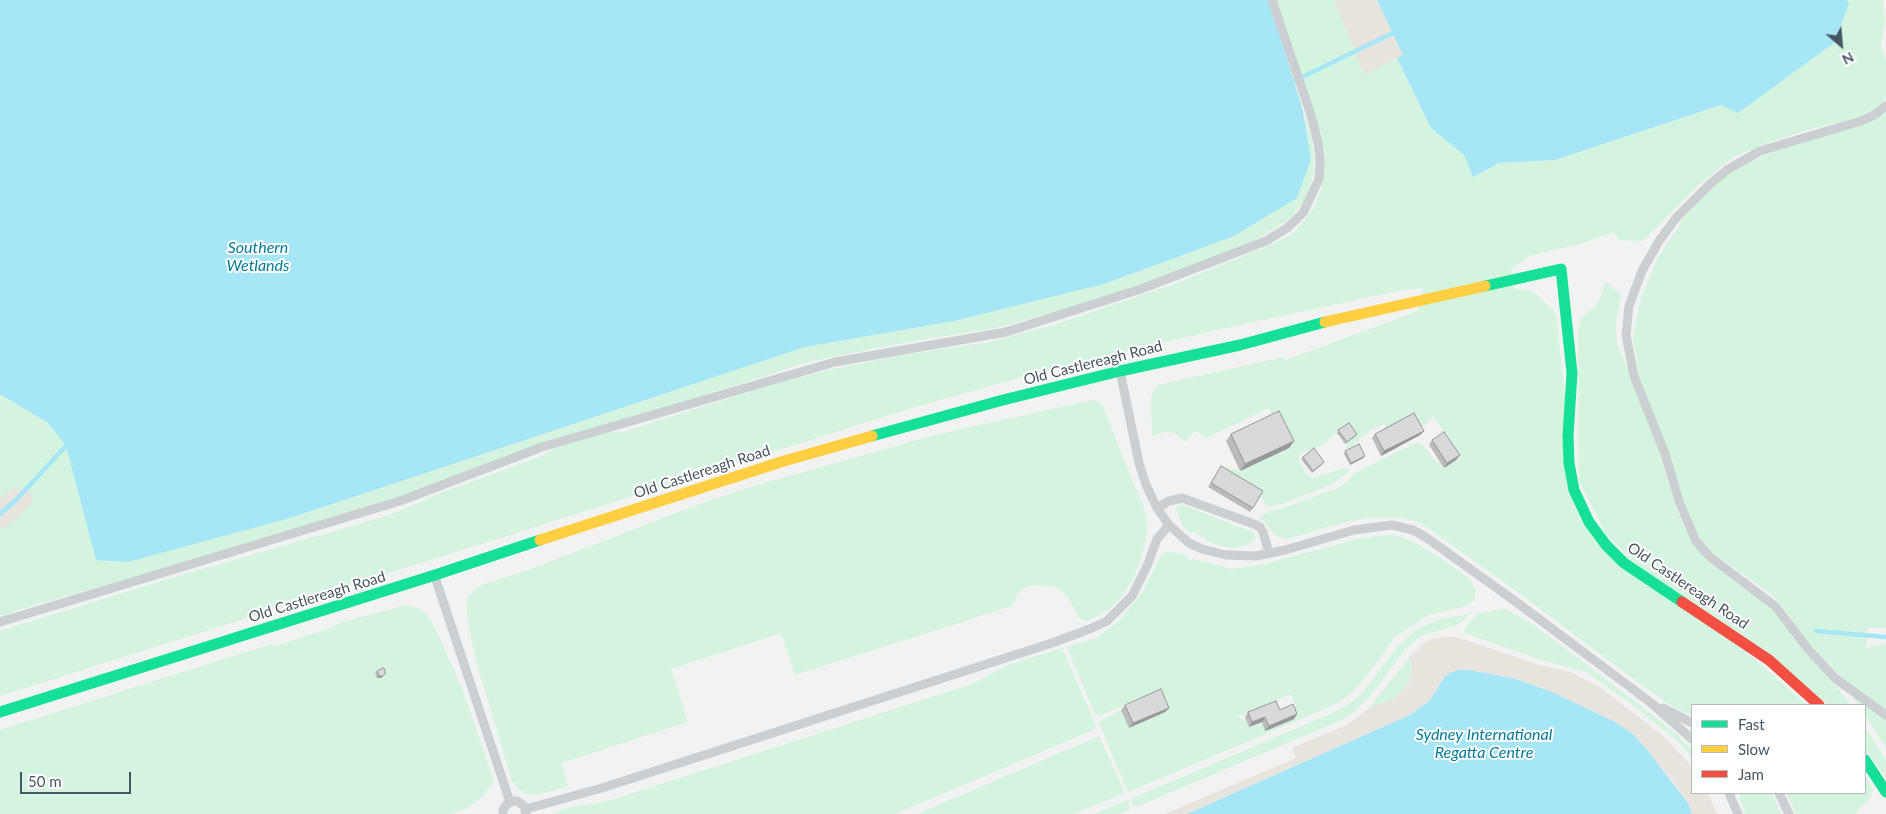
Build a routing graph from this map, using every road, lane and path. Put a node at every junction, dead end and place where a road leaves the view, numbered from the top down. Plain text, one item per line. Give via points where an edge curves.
1 (1272, 0) edge
2 (1886, 106) edge
3 (1120, 371) junction
4 (1157, 508) junction
5 (1169, 525) junction
6 (1269, 554) junction
7 (435, 575) junction
8 (0, 622) edge
9 (1650, 702) junction
10 (1818, 704) edge
11 (0, 712) edge
12 (1886, 715) edge
13 (1691, 722) edge
14 (1691, 738) edge
15 (1866, 762) edge
16 (1886, 792) edge
17 (1728, 794) edge
18 (1779, 794) edge
19 (510, 802) junction
20 (526, 812) edge
21 (503, 814) edge
22 (1738, 814) edge
23 (1788, 814) edge

1 - 8 lane via 1310,112 1320,160 1319,179 1303,213 1288,228 1266,241 1141,289 1006,332 835,362 542,447 400,501
2 - 12 lane via 1861,121 1760,151 1726,170 1710,184 1676,218 1642,270 1629,306 1626,335 1634,376 1696,541 1710,557 1775,606 1836,679
3 - 4 lane via 1139,463
3 - 7 street, Old Castlereagh Road via 1003,400 784,462
3 - 10 street, Old Castlereagh Road via 1561,269 1572,373 1567,450 1572,483 1597,535 1624,563 1769,660
4 - 5 lane
4 - 6 lane via 1182,498 1254,524 1263,532
5 - 6 lane via 1189,543 1213,552 1241,557
5 - 20 lane via 1157,539 1132,596 1107,621 1092,628
6 - 9 lane via 1354,530 1392,525 1413,530
7 - 11 street, Old Castlereagh Road
7 - 19 lane
9 - 13 lane
9 - 14 lane
15 - 16 street
17 - 22 lane
18 - 23 lane
19 - 20 lane via 518,801
19 - 21 lane via 504,806

